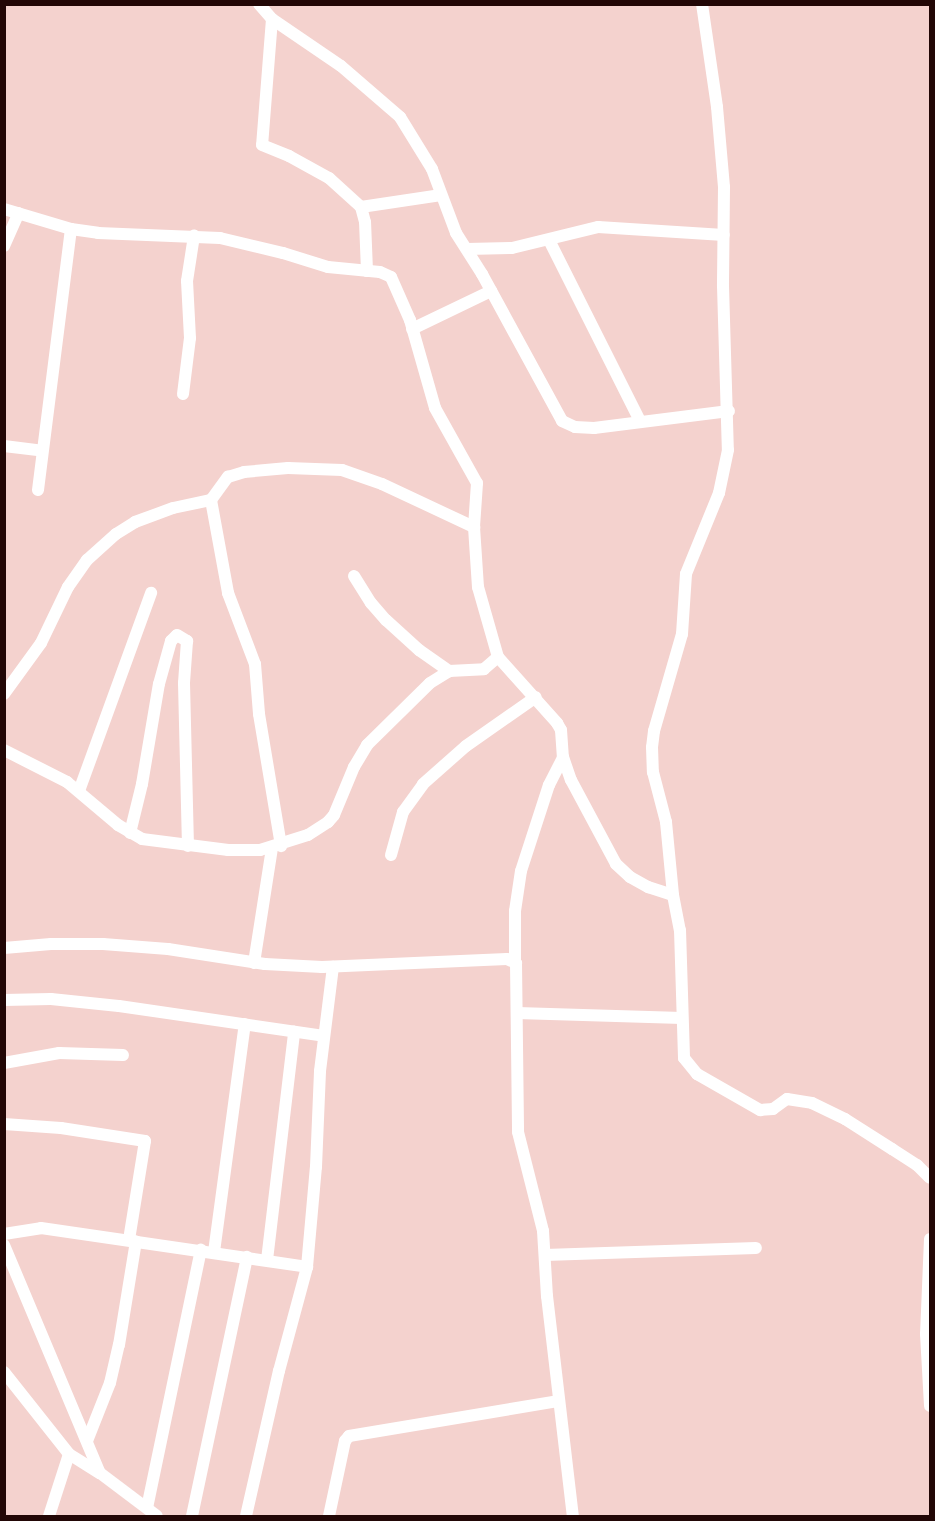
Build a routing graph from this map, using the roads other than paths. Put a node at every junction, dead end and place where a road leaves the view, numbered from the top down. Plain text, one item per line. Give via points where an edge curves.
1 (259, 4) edge
2 (702, 4) edge
3 (272, 19) junction
4 (441, 195) junction
5 (361, 207) junction
6 (4, 209) edge
7 (19, 213) junction
8 (71, 229) junction
9 (724, 235) junction
10 (194, 236) junction
11 (549, 240) junction
12 (4, 246) edge
13 (467, 249) junction
14 (367, 271) junction
15 (490, 291) junction
16 (412, 329) junction
17 (183, 394) dead end
18 (729, 411) junction
19 (640, 421) junction
20 (4, 446) edge
21 (42, 451) junction
22 (38, 490) dead end
23 (211, 500) junction
24 (474, 527) junction
25 (354, 576) dead end
26 (152, 593) dead end
27 (498, 657) junction
28 (449, 671) junction
29 (4, 694) edge
30 (536, 697) junction
31 (4, 750) edge
32 (563, 757) junction
33 (79, 791) junction
34 (130, 833) junction
35 (188, 846) junction
36 (276, 847) junction
37 (391, 855) dead end
38 (673, 895) junction
39 (4, 948) edge
40 (515, 961) junction
41 (254, 963) junction
42 (333, 967) junction
43 (4, 1000) edge
44 (517, 1013) junction
45 (682, 1018) junction
46 (245, 1024) junction
47 (294, 1032) junction
48 (324, 1036) junction
49 (123, 1055) dead end
50 (4, 1063) edge
51 (4, 1124) edge
52 (930, 1178) edge
53 (4, 1234) edge
54 (930, 1239) edge
55 (132, 1240) junction
56 (4, 1245) edge
57 (756, 1248) dead end
58 (201, 1250) junction
59 (214, 1252) junction
60 (545, 1255) junction
61 (247, 1257) junction
62 (267, 1260) junction
63 (8, 1262) edge
64 (307, 1267) junction
65 (4, 1372) edge
66 (559, 1401) junction
67 (930, 1406) edge
68 (87, 1441) junction
69 (69, 1454) junction
70 (100, 1473) junction
71 (152, 1512) edge
72 (49, 1516) edge
73 (192, 1516) edge
74 (246, 1516) edge
75 (329, 1516) edge
76 (573, 1516) edge

1 - 3 street
2 - 9 street via 717,107
3 - 4 street via 341,66 390,106 412,134 432,169
3 - 5 street via 262,146 329,178
4 - 5 street
4 - 13 street
5 - 14 street
6 - 7 street
7 - 8 street
7 - 12 street
8 - 10 street via 117,236
8 - 21 street
9 - 11 street via 598,227
9 - 18 street
10 - 14 street via 249,244 328,267
10 - 17 street via 187,282 190,338
11 - 13 street via 512,248
11 - 19 street
13 - 15 street
14 - 16 street via 391,277
15 - 16 street
15 - 19 street via 562,421 575,427 594,428
16 - 24 street via 435,408 475,478 478,489
18 - 19 street
18 - 38 street via 726,464 719,493 686,574 679,650 653,739 654,772 666,822
20 - 21 street
21 - 22 street
23 - 24 street via 228,477 318,467 370,479
23 - 29 street via 135,522 87,560 68,587 41,643
23 - 36 street via 228,593 255,664
24 - 27 street via 478,587
25 - 28 street via 386,620
26 - 33 street
27 - 28 street via 478,671
27 - 30 street
28 - 36 street via 403,707 367,745 328,822 308,836
30 - 32 street via 561,730
30 - 37 street via 466,746 423,784 403,812
31 - 33 street
32 - 38 street via 571,780 616,864 648,887
32 - 40 street via 549,785 521,871 515,911
33 - 34 street
34 - 35 street via 160,843
34 - 35 street via 159,684 171,641 182,636 187,641 184,683
35 - 36 street via 246,852
36 - 41 street
38 - 45 street via 682,961
39 - 41 street via 103,944
40 - 42 street
40 - 44 street
41 - 42 street
42 - 48 street
43 - 46 street via 51,999
44 - 45 street
44 - 60 street via 518,1132 540,1215
45 - 52 street via 684,1058 697,1074 760,1110 773,1108 787,1099 812,1103 864,1131 917,1165
46 - 47 street
46 - 59 street
47 - 48 street
47 - 62 street
48 - 64 street
49 - 50 street via 59,1053
51 - 55 street via 145,1141
53 - 55 street via 41,1228
54 - 67 street via 926,1334
55 - 58 street
55 - 68 street via 119,1345 110,1383
56 - 63 street
57 - 60 street
58 - 59 street
58 - 71 street
59 - 61 street
60 - 66 street
61 - 62 street
61 - 73 street
62 - 64 street
63 - 68 street
64 - 74 street
65 - 69 street
66 - 75 street via 349,1436
66 - 76 street
68 - 70 street
69 - 70 street
69 - 72 street
70 - 71 street

